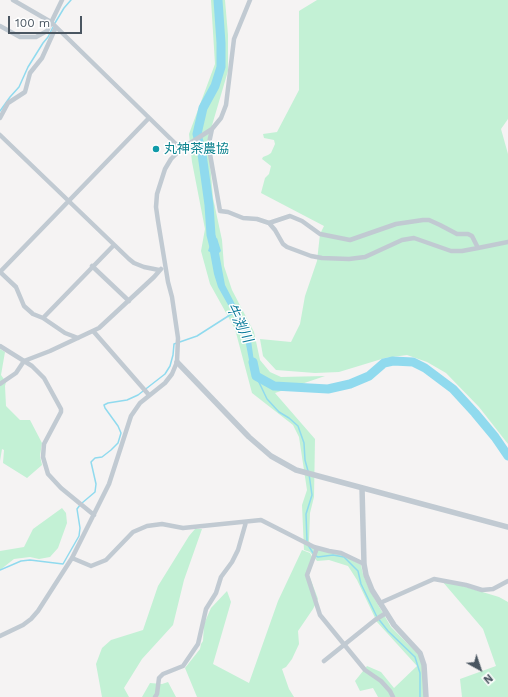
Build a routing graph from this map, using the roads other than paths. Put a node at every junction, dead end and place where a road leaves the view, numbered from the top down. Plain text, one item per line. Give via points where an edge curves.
1 (12, 0) edge
2 (62, 0) edge
3 (250, 0) edge
4 (51, 22) junction
5 (0, 26) edge
6 (56, 27) junction
7 (0, 118) edge
8 (149, 118) junction
9 (212, 129) junction
10 (0, 135) edge
11 (181, 149) junction
12 (68, 200) junction
13 (269, 223) junction
14 (508, 242) edge
15 (114, 245) junction
16 (478, 248) junction
17 (92, 266) junction
18 (166, 266) junction
19 (160, 270) junction
20 (0, 272) edge
21 (129, 301) junction
22 (43, 318) junction
23 (94, 332) junction
24 (78, 338) junction
25 (0, 346) edge
26 (24, 361) junction
27 (177, 362) junction
28 (0, 384) edge
29 (149, 395) junction
30 (362, 488) junction
31 (94, 515) junction
32 (246, 522) junction
33 (508, 527) edge
34 (317, 548) junction
35 (72, 558) junction
36 (364, 564) junction
37 (508, 581) edge
38 (380, 603) junction
39 (386, 613) junction
40 (0, 636) edge
41 (344, 645) junction
42 (324, 661) dead end
43 (155, 697) edge
44 (393, 697) edge
45 (426, 697) edge

1 - 4 street
2 - 4 street
3 - 9 street via 234,39 226,105 222,118
4 - 5 street via 43,34 26,38
4 - 6 street
6 - 7 street via 42,58 30,73 25,92 8,103
6 - 8 street
8 - 11 street
8 - 12 street
9 - 11 street
9 - 13 street via 210,154 220,211
10 - 12 street
11 - 18 street via 165,169 157,194 156,207
12 - 15 street
12 - 20 street
13 - 16 street via 287,247 322,258 365,257 402,240 414,238 451,251
13 - 16 street via 290,216 320,234 350,240 396,224 429,220 457,234 472,236
14 - 16 street
15 - 17 street
15 - 19 street via 134,263
17 - 21 street
17 - 22 street
18 - 19 street
18 - 27 street via 178,338
19 - 21 street
20 - 22 street via 16,287 24,306
21 - 23 street
22 - 24 street via 65,333
23 - 24 street
23 - 29 street
24 - 26 street
25 - 26 street
26 - 28 street via 16,373
26 - 31 street via 41,374 61,409 44,444 43,457 48,474
27 - 29 street via 165,383
27 - 30 street via 249,437 271,456 296,470
29 - 31 street via 131,416 109,484
30 - 33 street
30 - 36 street
31 - 35 street
32 - 34 street via 261,520
32 - 35 street via 183,528 162,524 147,526 133,532 106,560 91,566
32 - 43 street via 238,550 221,577 216,593 206,609 198,644 183,666 159,678
34 - 36 street via 341,552
34 - 41 street via 307,575 320,615
35 - 40 street via 31,619
36 - 38 street via 369,582
37 - 38 street via 492,589 482,590 434,579
38 - 39 street
39 - 41 street
39 - 45 street via 402,636 420,653 424,665
41 - 42 street
41 - 44 street via 365,670 386,686

